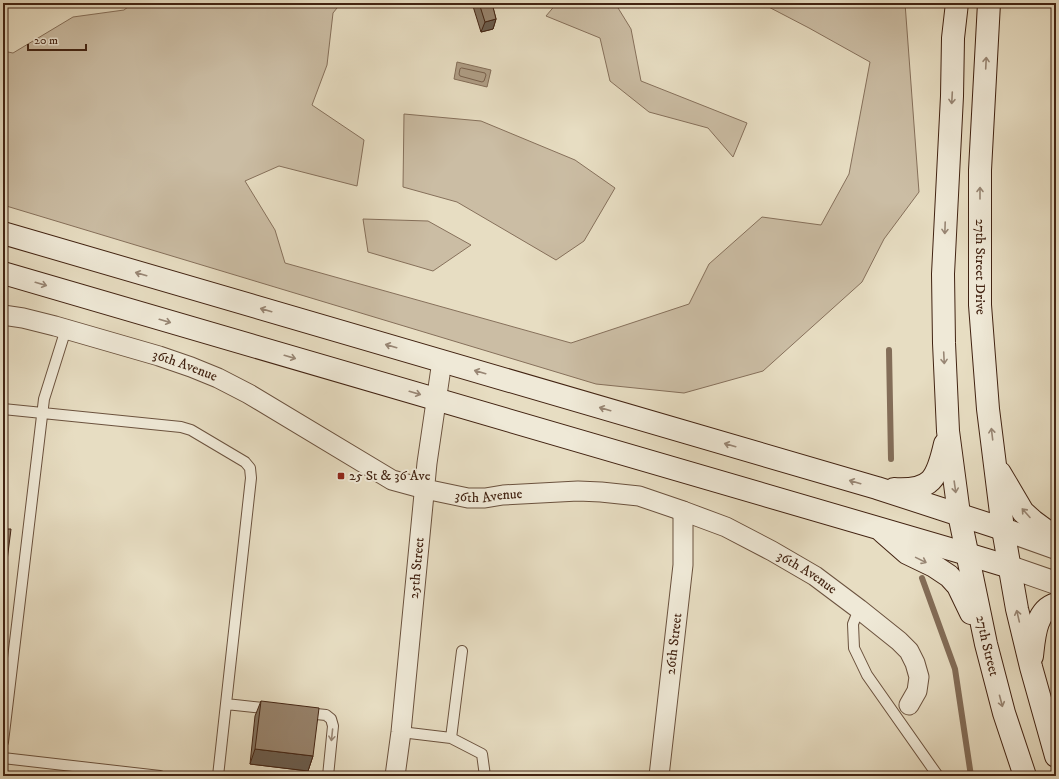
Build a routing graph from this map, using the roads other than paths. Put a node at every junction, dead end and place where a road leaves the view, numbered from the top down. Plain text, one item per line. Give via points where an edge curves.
1 (957, 3) edge
2 (989, 3) edge
3 (3, 233) edge
4 (3, 273) edge
5 (3, 315) edge
6 (66, 329) junction
7 (442, 360) junction
8 (436, 399) junction
9 (3, 409) edge
10 (42, 414) junction
11 (948, 431) junction
12 (995, 465) junction
13 (877, 488) junction
14 (426, 489) junction
15 (684, 511) junction
16 (959, 514) junction
17 (879, 529) junction
18 (1003, 529) junction
19 (1056, 538) edge
20 (1056, 548) edge
21 (967, 554) junction
22 (1010, 568) junction
23 (1056, 583) edge
24 (1056, 604) edge
25 (859, 609) junction
26 (986, 644) junction
27 (462, 651) dead end
28 (1031, 667) junction
29 (226, 704) junction
30 (909, 706) dead end
31 (280, 710) edge
32 (296, 712) edge
33 (401, 732) junction
34 (451, 738) junction
35 (3, 742) edge
36 (1056, 756) edge
37 (3, 758) edge
38 (160, 776) edge
39 (218, 776) edge
40 (328, 776) edge
41 (395, 776) edge
42 (485, 776) edge
43 (659, 776) edge
44 (938, 776) edge
45 (1025, 776) edge

1 -> 11 main road via 953,38 943,274
12 -> 2 main road, 27th Street Drive via 980,305 980,170
7 -> 3 main road
4 -> 8 main road
5 - 6 street, 36th Avenue
6 - 10 lane via 44,399
6 - 14 street, 36th Avenue via 159,356 218,378 392,480
7 - 8 street, 25th Street
13 -> 7 main road
8 - 14 street, 25th Street
8 - 17 main road
9 - 10 lane
10 - 29 lane via 181,427 191,430 245,462 250,468 251,478
10 - 35 lane
11 - 13 main road via 940,467 930,481 910,490
11 -> 16 main road
12 - 18 main road, 27th Street Drive
19 -> 12 main road via 1024,512
13 - 16 main road
14 - 15 street, 36th Avenue via 468,498 578,491 601,492 639,496
14 - 33 street, 25th Street
15 - 25 street, 36th Avenue via 726,527 772,551 815,576
15 - 43 street, 26th Street via 683,565
16 - 18 main road
16 - 21 main road, 27th Street
17 - 21 main road
17 -> 26 main road via 907,553 949,576 958,586
18 - 20 main road
18 - 22 main road
21 - 22 main road
21 - 26 main road, 27th Street
22 - 23 main road
28 -> 22 main road
24 - 28 main road via 1045,610 1039,621
25 - 30 street, 36th Avenue via 909,651 919,677 917,691
25 - 44 lane via 853,624 854,648 867,675
26 -> 45 main road, 27th Street via 1004,713
27 - 34 lane
28 - 36 main road
29 - 31 lane
29 - 39 lane
32 -> 40 lane via 326,715 331,719 333,726
33 - 34 lane
33 - 41 street, 25th Street
34 - 42 lane via 482,754
37 - 38 lane

